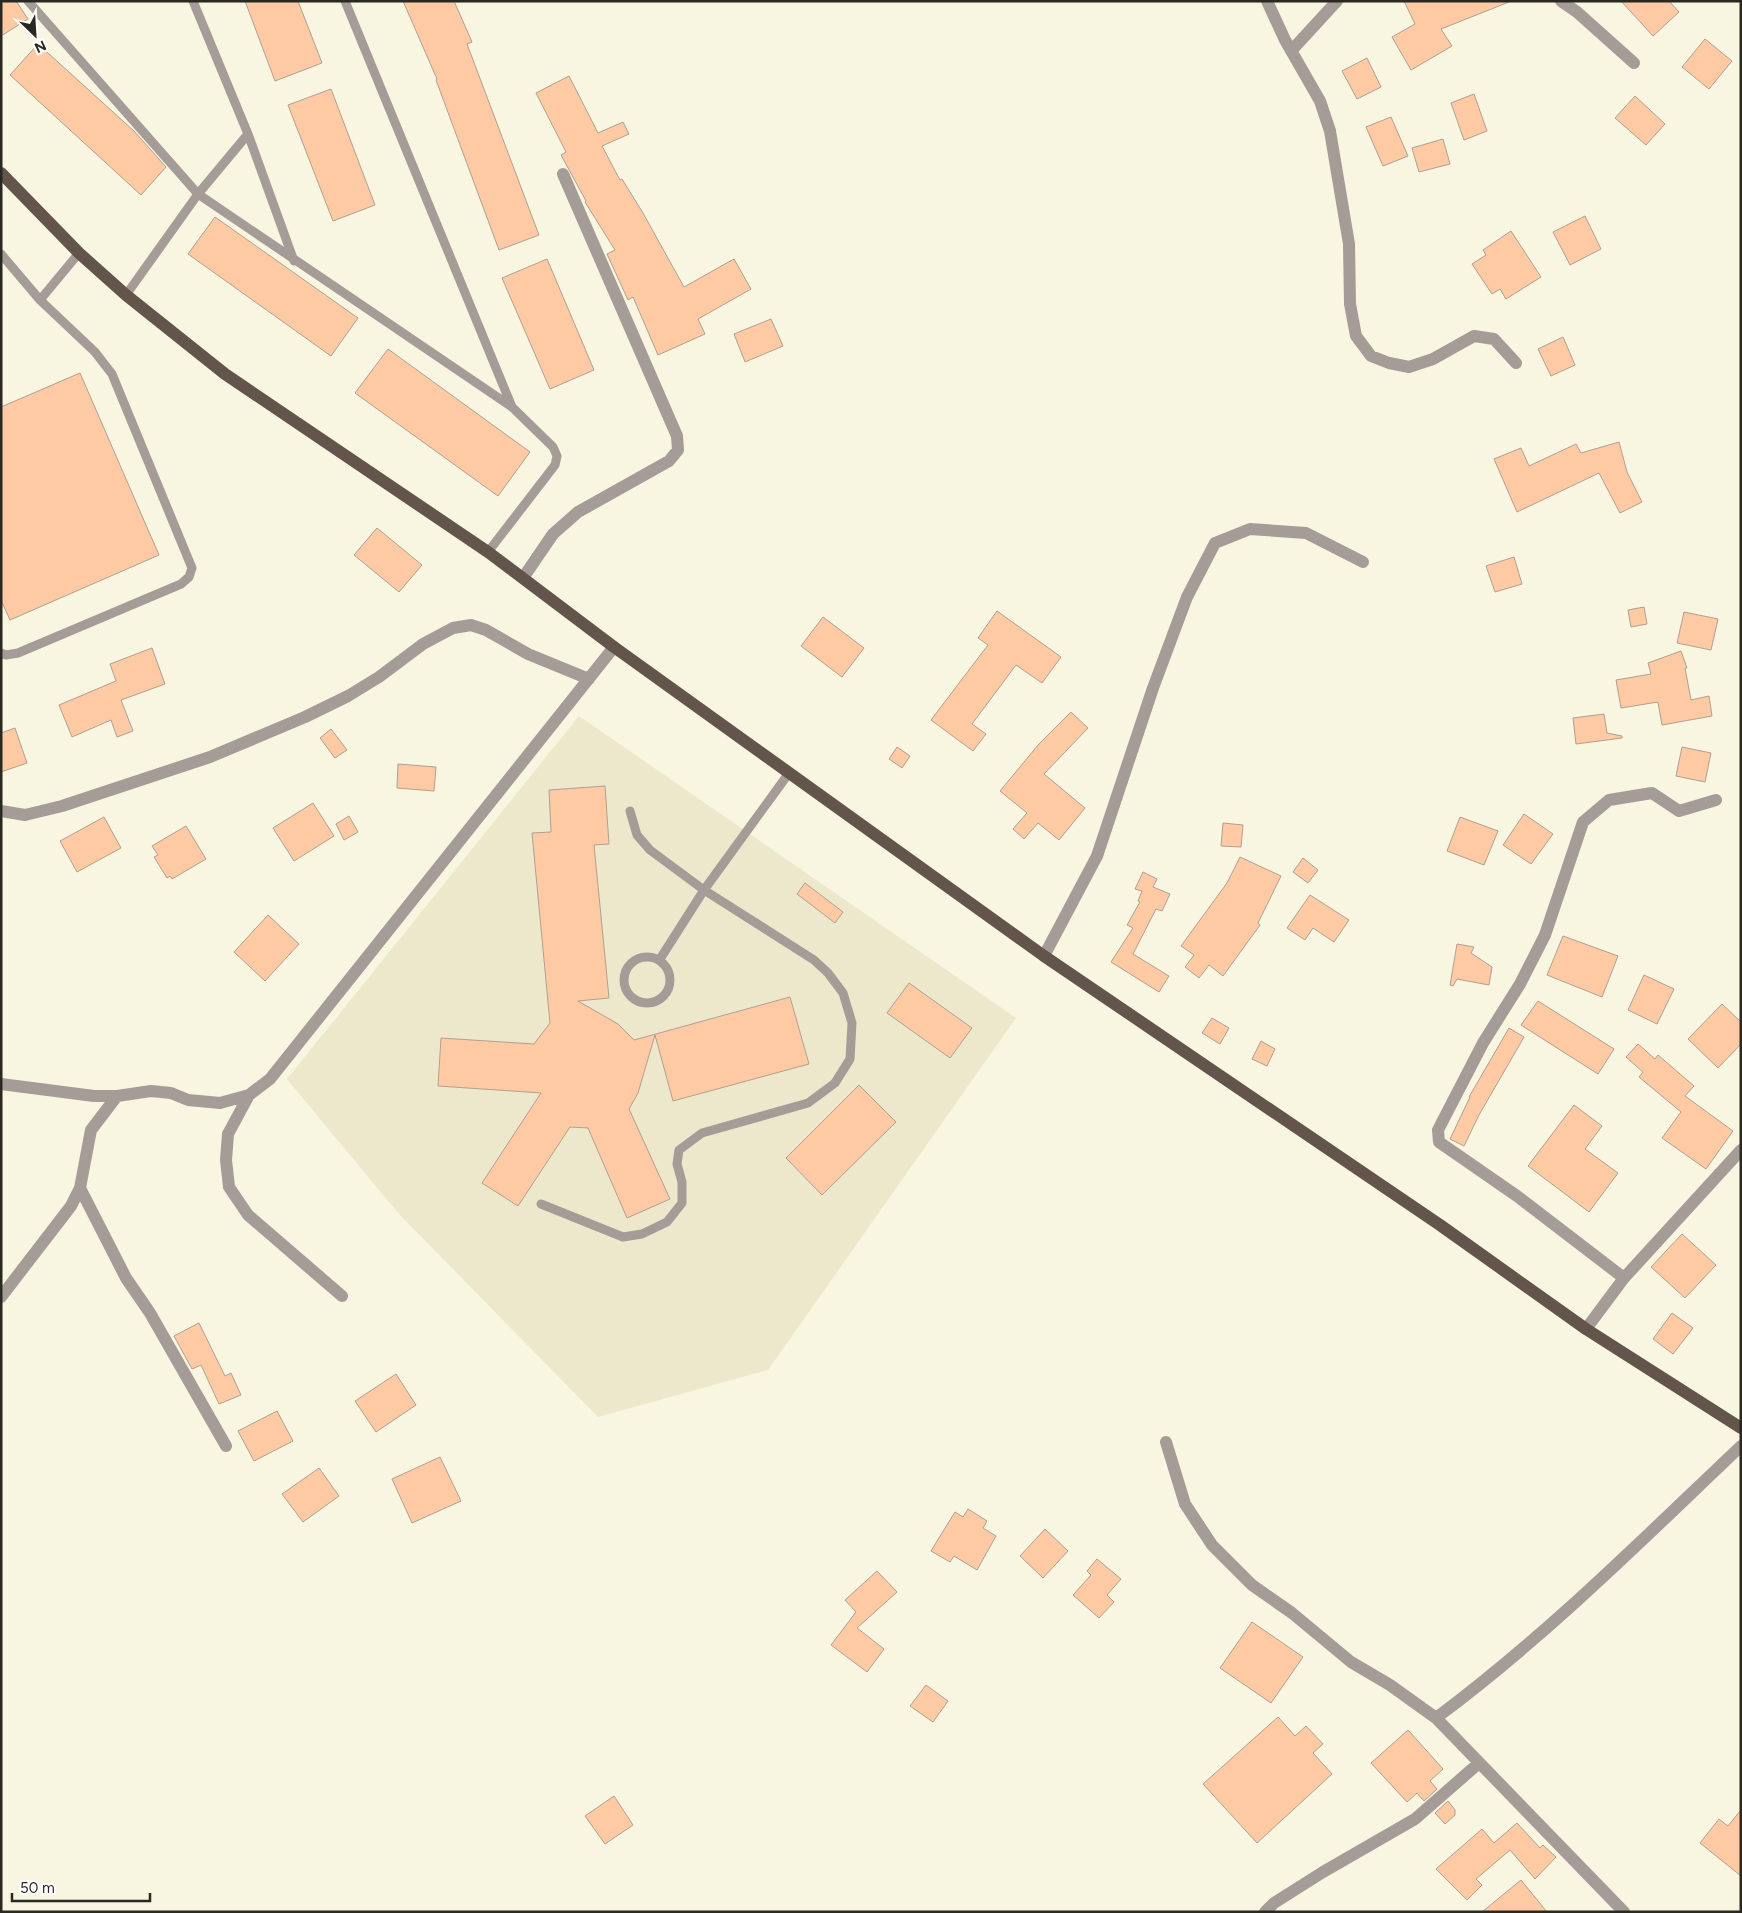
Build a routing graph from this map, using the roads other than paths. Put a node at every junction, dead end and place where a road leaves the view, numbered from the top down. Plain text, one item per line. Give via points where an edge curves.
1 (28, 1) edge
2 (193, 1) edge
3 (345, 1) edge
4 (1267, 1) edge
5 (1337, 1) edge
6 (1561, 1) edge
7 (1292, 50) junction
8 (1634, 63) dead end
9 (248, 134) junction
10 (1, 173) edge
11 (563, 174) dead end
12 (198, 194) junction
13 (79, 253) junction
14 (1, 254) edge
15 (294, 261) junction
16 (126, 296) junction
17 (40, 300) junction
18 (1516, 364) dead end
19 (512, 407) junction
20 (488, 552) junction
21 (1363, 562) dead end
22 (523, 578) junction
23 (614, 647) junction
24 (1, 653) edge
25 (588, 679) junction
26 (789, 773) junction
27 (1716, 800) dead end
28 (1, 811) edge
29 (630, 811) dead end
30 (704, 890) junction
31 (1044, 956) junction
32 (660, 959) junction
33 (1, 1084) edge
34 (249, 1095) junction
35 (117, 1096) junction
36 (1741, 1150) edge
37 (80, 1188) junction
38 (541, 1204) dead end
39 (1624, 1278) junction
40 (342, 1296) dead end
41 (1, 1297) edge
42 (1586, 1329) junction
43 (1741, 1428) edge
44 (1166, 1442) dead end
45 (226, 1446) dead end
46 (1741, 1446) edge
47 (1436, 1718) junction
48 (1479, 1763) junction
49 (1622, 1911) edge
50 (1265, 1912) edge

1 - 12 lane
2 - 9 lane
3 - 19 lane
4 - 7 street
5 - 7 street
6 - 8 street
7 - 18 street via 1320,101 1330,131 1349,244 1350,304 1356,336 1371,356 1389,363 1409,366 1433,359 1474,336 1494,339
9 - 12 lane
9 - 15 lane
10 - 13 main road
11 - 22 street via 677,436 678,450 669,461 578,512 553,534
12 - 15 lane
12 - 16 lane
13 - 16 main road
13 - 17 lane
14 - 17 lane
15 - 19 lane
16 - 20 main road via 225,374
17 - 24 lane via 95,352 112,374 192,568 181,584 18,653
19 - 20 lane via 553,447 556,465
20 - 22 main road
21 - 31 street via 1306,533 1250,529 1215,544 1186,596 1097,856
22 - 23 main road
23 - 25 street
23 - 26 main road
25 - 28 street via 528,654 486,630 471,625 453,628 423,644 380,677 348,696 210,757 62,806 25,815
25 - 34 street via 270,1079
26 - 30 lane
26 - 31 main road
27 - 39 street via 1679,811 1652,793 1609,800 1583,822 1545,935 1438,1130 1438,1142 1517,1196
29 - 30 lane via 637,834 650,850
30 - 32 lane
30 - 38 lane via 814,960 828,973 843,993 852,1023 850,1059 835,1083 808,1103 702,1133 679,1150 677,1164 682,1182 682,1202 667,1222 642,1234 623,1237
31 - 42 main road via 1440,1225
32 - 32 lane via 646,956 634,960 625,971 623,984 629,996 641,1003 654,1002 666,995 671,982 668,969
33 - 35 street
34 - 35 street via 220,1103 188,1100 171,1092
34 - 40 street via 228,1134 229,1187 248,1215
35 - 37 street via 91,1130
36 - 39 street
37 - 41 street via 71,1206
37 - 45 street via 126,1278 150,1313
39 - 42 street
42 - 43 main road
44 - 47 street via 1185,1504 1212,1545 1252,1585 1351,1662
46 - 47 street via 1614,1567 1478,1686
47 - 48 street
48 - 49 street
48 - 50 street via 1415,1820 1274,1902

